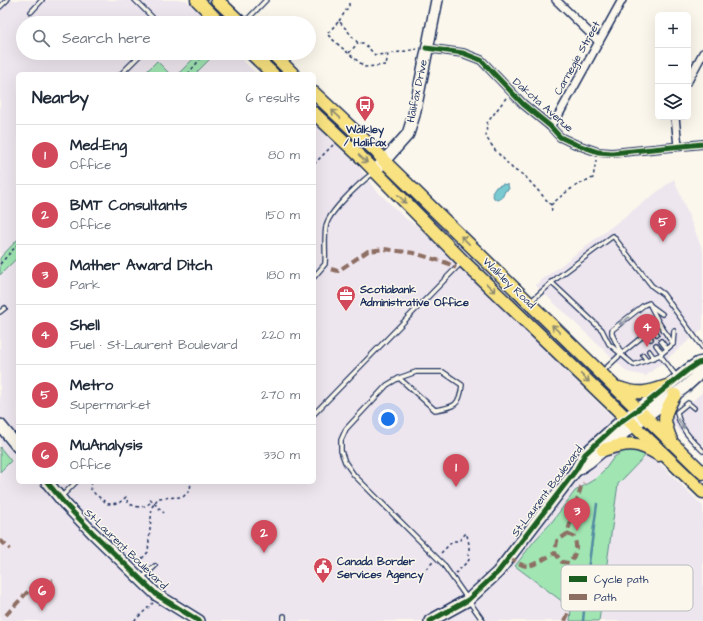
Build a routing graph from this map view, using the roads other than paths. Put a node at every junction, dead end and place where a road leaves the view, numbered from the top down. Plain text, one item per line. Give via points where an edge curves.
1 (7, 0) edge
2 (42, 0) edge
3 (135, 0) edge
4 (197, 0) edge
5 (217, 0) edge
6 (266, 0) edge
7 (437, 0) edge
8 (556, 0) edge
9 (622, 0) edge
10 (0, 7) edge
11 (30, 12) dead end
12 (151, 16) edge
13 (213, 16) edge
14 (234, 16) edge
15 (249, 16) edge
16 (599, 42) junction
17 (422, 48) junction
18 (703, 54) edge
19 (135, 60) edge
20 (258, 60) edge
21 (279, 60) edge
22 (123, 72) edge
23 (271, 72) edge
24 (291, 72) edge
25 (691, 76) edge
26 (316, 95) edge
27 (316, 115) edge
28 (675, 120) edge
29 (550, 126) junction
30 (703, 144) edge
31 (678, 146) junction
32 (384, 161) junction
33 (375, 171) junction
34 (463, 261) junction
35 (316, 274) edge
36 (551, 282) junction
37 (531, 304) junction
38 (651, 305) junction
39 (5, 308) dead end
40 (0, 312) edge
41 (662, 314) dead end
42 (522, 318) junction
43 (659, 323) junction
44 (652, 328) junction
45 (674, 331) dead end
46 (647, 333) junction
47 (656, 334) dead end
48 (640, 339) junction
49 (651, 339) dead end
50 (661, 341) dead end
51 (634, 344) junction
52 (644, 344) dead end
53 (673, 344) junction
54 (656, 345) dead end
55 (703, 348) edge
56 (638, 349) dead end
57 (667, 349) junction
58 (649, 351) dead end
59 (621, 354) junction
60 (661, 354) junction
61 (643, 355) dead end
62 (654, 358) junction
63 (647, 360) junction
64 (703, 362) edge
65 (703, 369) edge
66 (600, 373) junction
67 (399, 378) junction
68 (678, 378) junction
69 (614, 386) junction
70 (671, 390) junction
71 (694, 408) dead end
72 (316, 412) edge
73 (642, 413) junction
74 (630, 421) junction
75 (0, 425) edge
76 (16, 441) edge
77 (672, 443) junction
78 (603, 450) junction
79 (703, 451) edge
80 (675, 465) junction
81 (576, 470) junction
82 (703, 473) edge
83 (49, 484) edge
84 (74, 484) edge
85 (703, 492) edge
86 (60, 498) junction
87 (155, 566) dead end
88 (141, 579) junction
89 (468, 600) junction
90 (284, 616) dead end
91 (199, 621) edge
92 (284, 621) edge
93 (430, 621) edge
94 (483, 621) edge

1 - 10 lane
2 - 11 lane
3 - 12 lane
4 - 13 main road
5 - 14 main road
6 - 15 lane
7 - 17 street, Halifax Drive
8 - 16 street
9 - 16 street, Carnegie Street
16 - 29 street, Carnegie Street
17 - 29 street, Dakota Avenue via 463,53 481,60 523,104
17 - 32 street, Halifax Drive via 414,115 408,134
18 - 25 street
19 - 22 lane
20 - 23 main road
21 - 24 main road
32 -> 26 main road, Walkley Road
27 -> 33 main road, Walkley Road
28 - 31 street
29 - 31 street, Dakota Avenue via 560,137 598,152 612,153
30 - 31 street, Dakota Avenue
32 - 33 street, Halifax Drive
37 -> 32 main road, Walkley Road
33 -> 34 main road, Walkley Road
33 - 35 lane via 328,218 325,264
34 -> 42 main road, Walkley Road
34 - 72 lane
36 - 37 lane
36 - 55 lane via 613,236 652,286 663,294
36 - 59 lane via 602,330 609,344
37 - 42 main road
66 -> 37 main road, Walkley Road
38 - 41 lane
38 - 43 lane
38 -> 59 lane via 644,305 612,330
39 - 40 lane
42 -> 74 main road, Walkley Road
43 - 44 lane
43 - 53 lane
44 - 46 lane
44 - 47 lane
45 - 53 lane
46 - 48 lane
46 - 49 lane
48 - 51 lane
48 - 52 lane
50 - 57 lane
51 - 56 lane
51 - 59 lane
53 - 57 lane
54 - 60 lane
57 - 60 lane
58 - 62 lane
59 - 63 lane via 634,365
59 - 66 lane
60 - 62 lane
60 - 68 lane
61 - 63 lane
62 - 63 lane
64 - 68 street, St-Laurent Boulevard
65 - 70 street, St-Laurent Boulevard via 695,378
66 - 69 main road, Walkley Road
67 - 67 lane via 435,410 452,407 461,397 462,385 443,372 416,372
67 - 89 lane via 387,385 346,429 341,440 341,451 354,475 443,564
68 - 70 street, St-Laurent Boulevard
69 - 70 main road via 633,393
69 - 73 main road, Walkley Road
70 - 73 street, St-Laurent Boulevard
70 - 77 main road via 664,416
71 -> 79 lane via 688,403 678,412 678,421
73 - 74 street, St-Laurent Boulevard
73 - 77 main road, Walkley Road
74 - 78 street, St-Laurent Boulevard
74 - 80 main road, Walkley Road
74 - 81 street, St-Laurent Boulevard via 585,454
75 - 76 street
77 - 82 main road, Walkley Road
78 - 80 main road via 620,445 639,445
78 - 81 street, St-Laurent Boulevard
80 - 85 main road, Walkley Road
81 - 89 street, St-Laurent Boulevard via 498,572
83 - 86 street, St-Laurent Boulevard
84 - 86 lane
86 - 88 street, St-Laurent Boulevard
87 - 88 lane
88 - 91 street, St-Laurent Boulevard via 158,595
89 - 93 street, St-Laurent Boulevard
89 - 94 lane
90 - 92 lane

